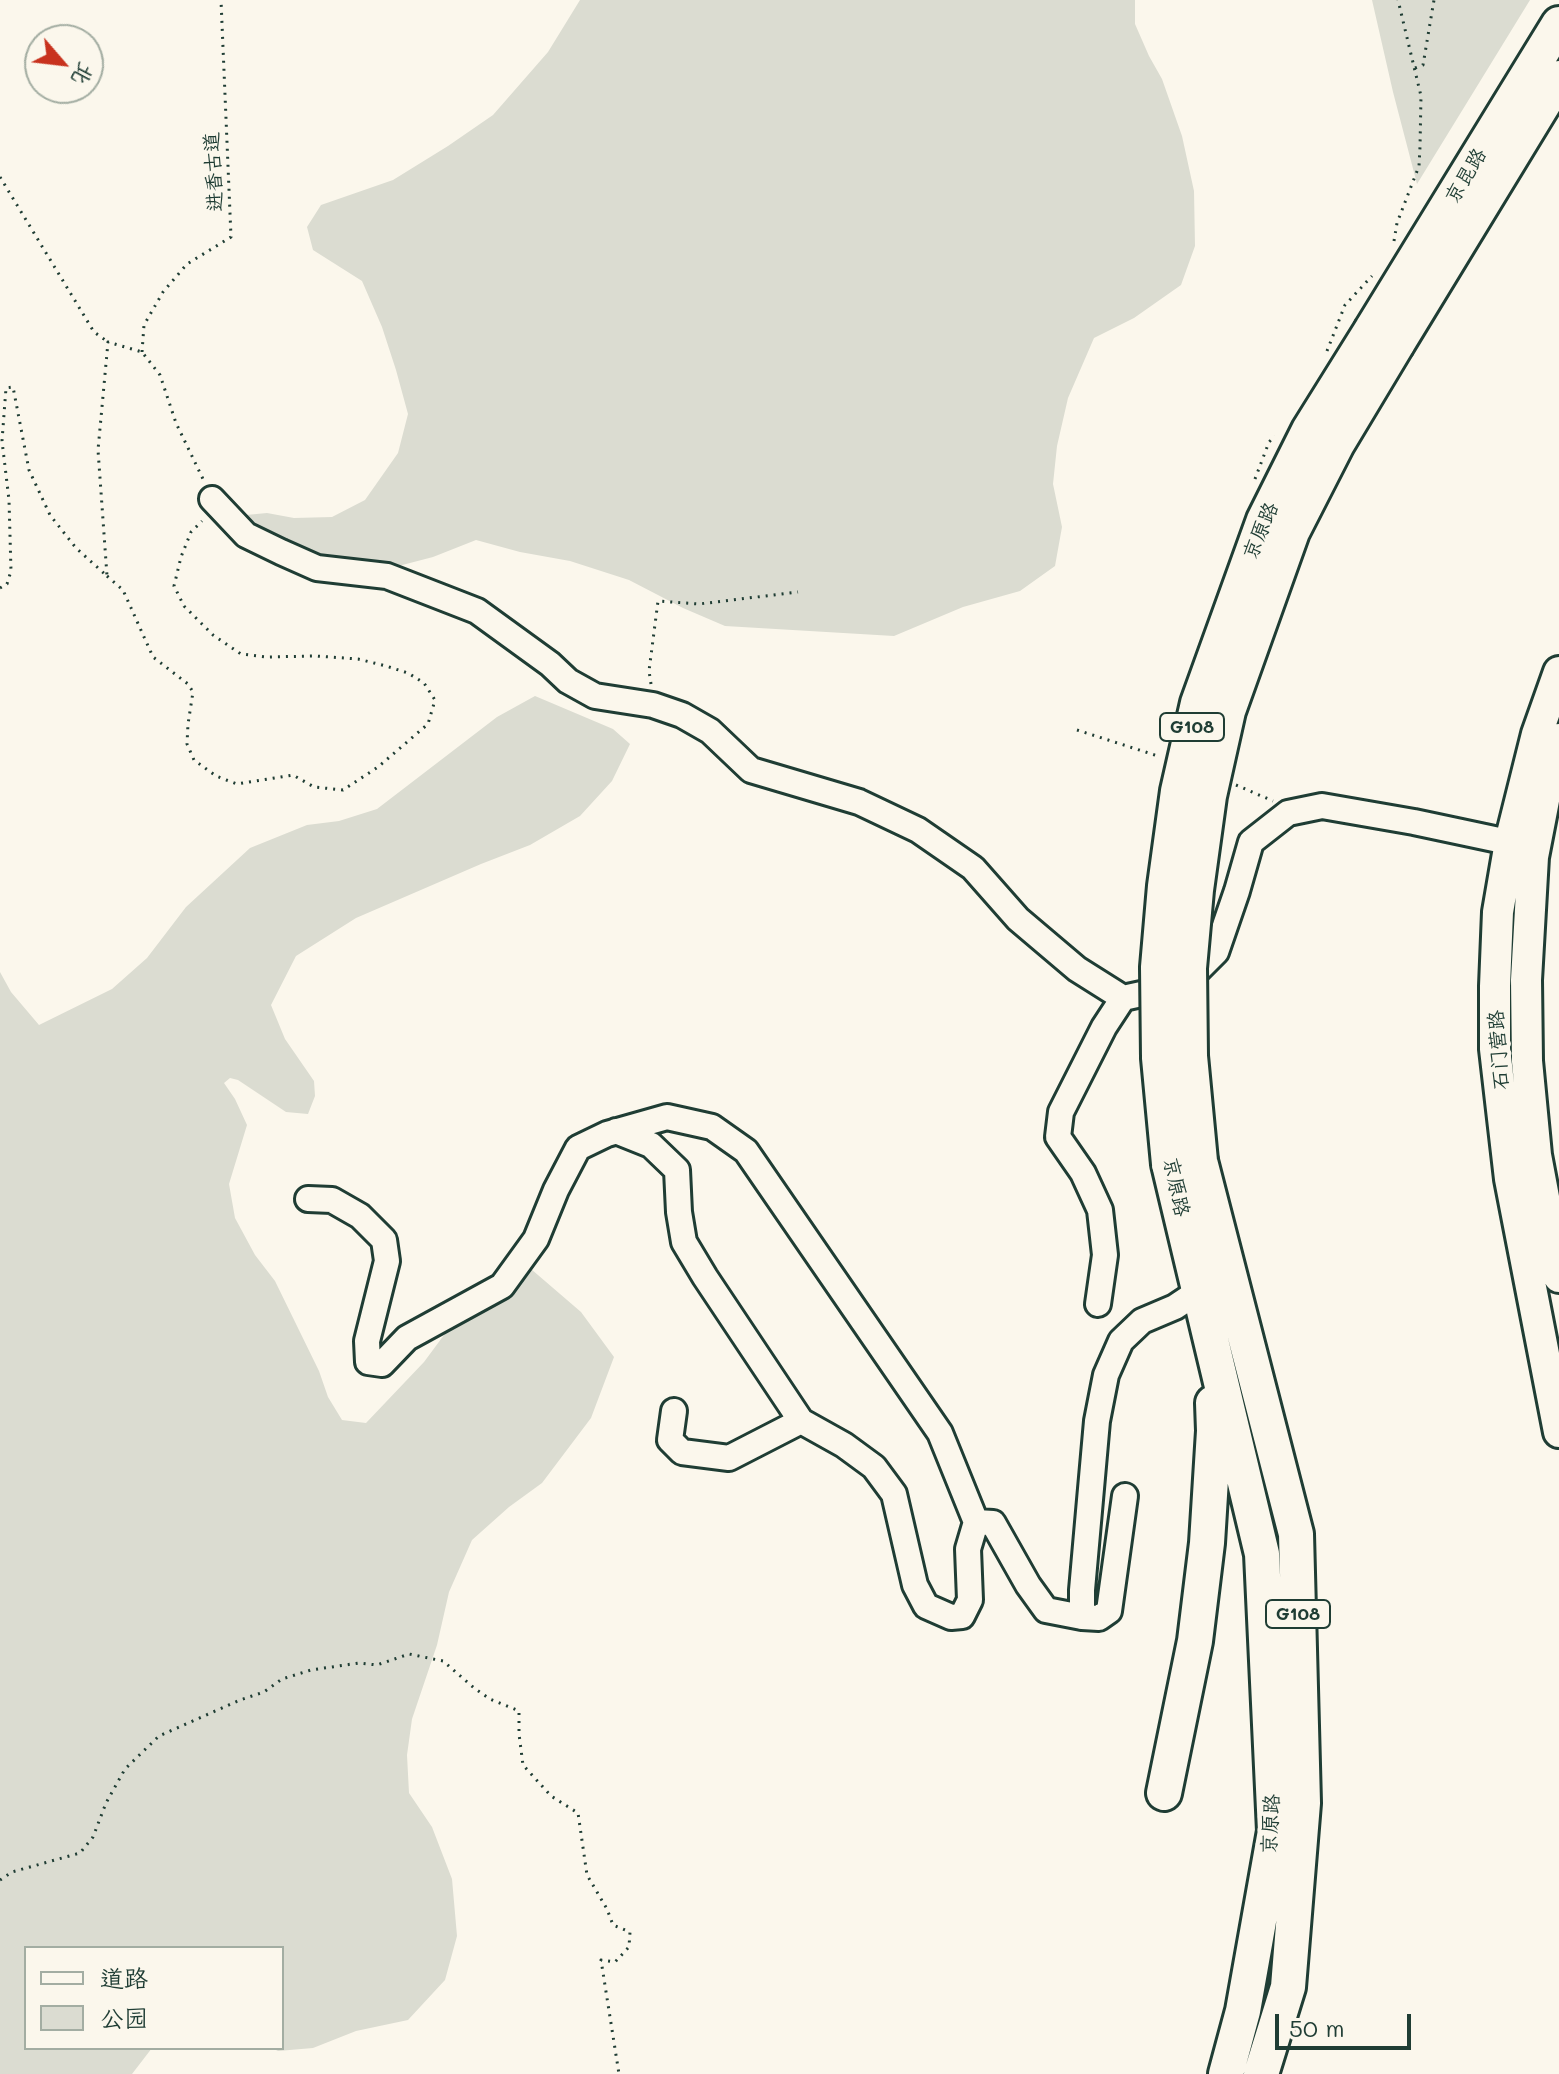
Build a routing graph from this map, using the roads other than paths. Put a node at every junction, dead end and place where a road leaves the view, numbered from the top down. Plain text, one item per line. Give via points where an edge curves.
1 (1559, 24) edge
2 (1559, 78) edge
3 (1384, 337) junction
4 (215, 501) road end
5 (1559, 672) edge
6 (1559, 739) edge
7 (1522, 845) junction
8 (1123, 998) junction
9 (616, 1131) junction
10 (1184, 1163) junction
11 (1535, 1168) edge
12 (308, 1199) dead end
13 (1559, 1277) edge
14 (1199, 1291) junction
15 (1098, 1304) dead end
16 (1210, 1335) junction
17 (674, 1411) dead end
18 (801, 1421) junction
19 (1559, 1432) edge
20 (1125, 1496) dead end
21 (976, 1522) junction
22 (1082, 1617) junction
23 (1164, 1793) dead end
24 (1226, 2074) edge
25 (1261, 2074) edge

1 - 3 highway, 京昆路 / G108
2 - 3 highway, 京昆路 / G108
3 - 10 highway, 京原路 / G108, bridge via 1292,532 1228,711 1196,890
4 - 8 street via 246,535 281,552 317,568 387,576 477,611 595,696 682,715 710,731 751,770 859,802 918,830 973,868 1018,919 1077,969
5 - 7 main road, 石门营路 via 1537,734
6 - 7 main road, 石门营路 via 1545,795
7 - 8 street via 1322,806 1288,813 1251,842 1216,952 1183,985
7 - 11 main road, 石门营路 via 1498,912 1495,1049
8 - 15 street via 1061,1112 1058,1137 1100,1210 1105,1255
9 - 12 street via 578,1148 536,1239 502,1286 407,1338 382,1364 368,1362 367,1341 387,1261 384,1240 360,1216 332,1200
9 - 18 street via 651,1145 677,1170 684,1242
9 - 21 street via 667,1117 712,1127 746,1151 940,1433
10 - 14 highway, 京原路 / G108
10 - 25 highway, 京原路 / G108 via 1296,1534 1303,1803 1288,1987
11 - 13 main road, 石门营路
11 - 19 main road, 石门营路
14 - 16 highway, 京原路 / G108
14 - 22 street via 1142,1321 1121,1341 1106,1375 1097,1421
16 - 23 highway via 1214,1431 1207,1543 1195,1641
16 - 24 highway, 京原路 / G108 via 1262,1554 1275,1831 1243,2011
17 - 18 street via 670,1440 682,1452 729,1458
18 - 21 street via 874,1467 894,1494 915,1585 926,1606 951,1617 962,1616 970,1600 968,1549
20 - 22 street via 1109,1611 1099,1618
21 - 22 street via 993,1523 1046,1610

